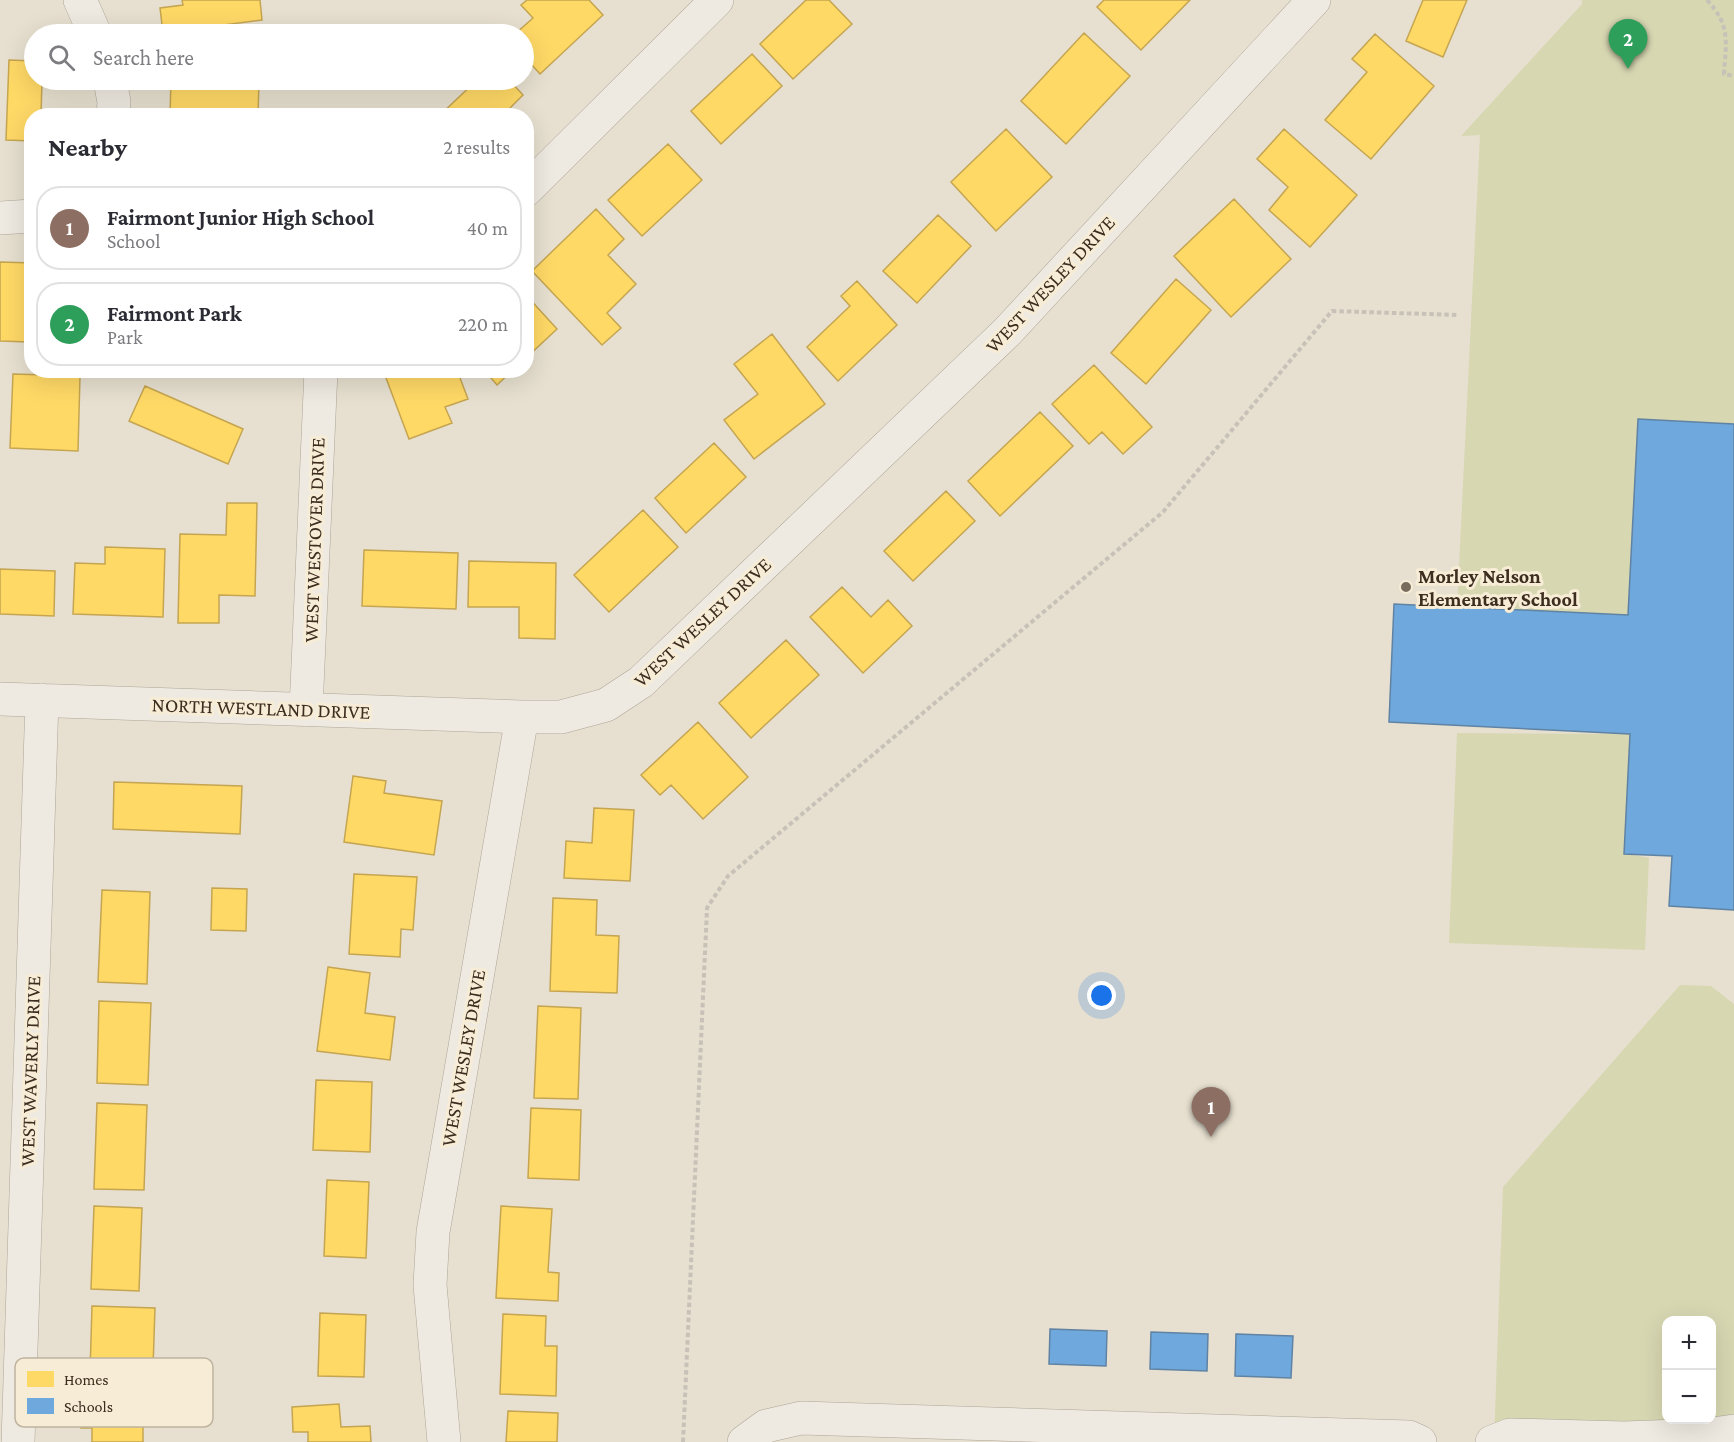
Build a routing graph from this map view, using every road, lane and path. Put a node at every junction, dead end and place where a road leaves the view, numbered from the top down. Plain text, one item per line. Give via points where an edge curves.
1 (80, 0) edge
2 (717, 0) edge
3 (1314, 0) edge
4 (1707, 0) edge
5 (91, 24) edge
6 (1734, 76) edge
7 (112, 90) edge
8 (114, 108) edge
9 (534, 182) edge
10 (24, 216) edge
11 (0, 218) edge
12 (1458, 315) dead end
13 (321, 378) edge
14 (0, 699) edge
15 (42, 700) junction
16 (306, 710) junction
17 (522, 717) junction
18 (21, 1358) edge
19 (18, 1427) edge
20 (1734, 1431) edge
21 (18, 1442) edge
22 (444, 1442) edge
23 (683, 1442) edge
24 (744, 1442) edge
25 (1420, 1442) edge
26 (1492, 1442) edge

1 - 5 street
2 - 9 street
3 - 17 street, WEST WESLEY DRIVE via 1007,332 641,682 606,705 561,717
4 - 6 path via 1727,33 1724,74
7 - 8 street
10 - 11 street
12 - 23 path via 1332,311 1163,512 728,876 707,908
13 - 16 street, WEST WESTOVER DRIVE
14 - 15 street, NORTH WESTLAND DRIVE
15 - 16 street, NORTH WESTLAND DRIVE
15 - 18 street, WEST WAVERLY DRIVE
16 - 17 street, NORTH WESTLAND DRIVE
17 - 22 street, WEST WESLEY DRIVE via 433,1232 430,1286
19 - 21 street, WEST WAVERLY DRIVE
20 - 26 street via 1624,1437 1510,1435
24 - 25 street via 766,1426 801,1418 1409,1437

